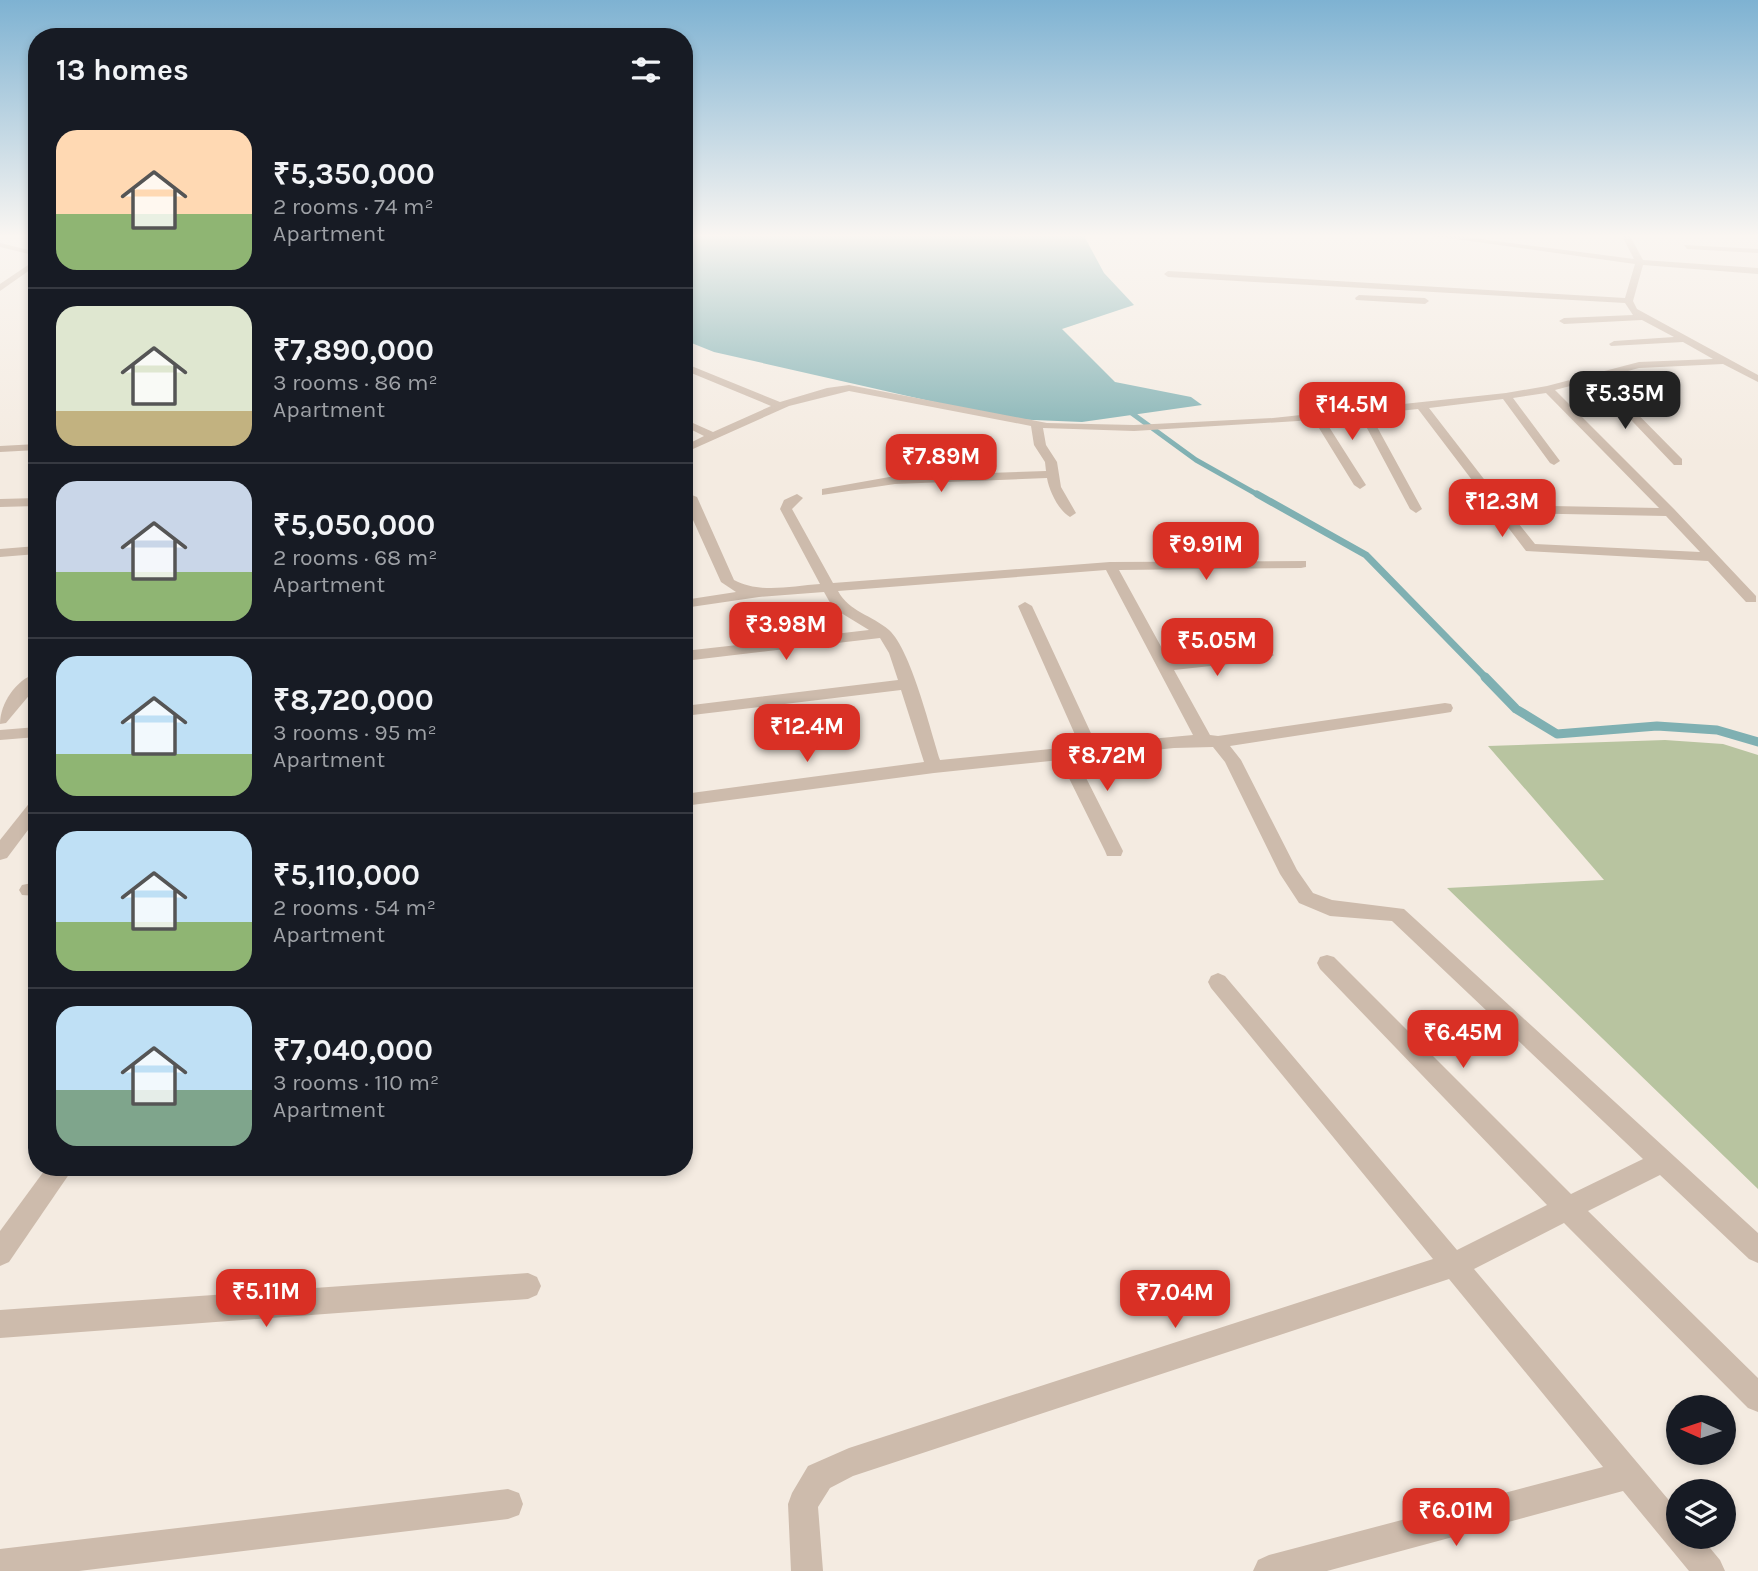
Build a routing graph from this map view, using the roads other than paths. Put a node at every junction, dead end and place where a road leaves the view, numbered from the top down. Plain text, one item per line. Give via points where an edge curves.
1 (1366, 307) edge
2 (1632, 307) edge
3 (1369, 312) dead end
4 (1646, 317) junction
5 (1564, 321) dead end
6 (1686, 340) junction
7 (1614, 344) dead end
8 (1725, 361) junction
9 (693, 370) edge
10 (1596, 378) junction
11 (1758, 379) edge
12 (1548, 389) junction
13 (1506, 396) junction
14 (1421, 405) junction
15 (780, 406) junction
16 (1363, 411) junction
17 (1317, 416) junction
18 (1036, 423) junction
19 (693, 426) edge
20 (714, 437) junction
21 (693, 446) edge
22 (28, 447) edge
23 (0, 449) edge
24 (1554, 461) dead end
25 (1678, 462) dead end
26 (1053, 474) junction
27 (1360, 485) dead end
28 (826, 492) dead end
29 (797, 498) dead end
30 (28, 502) edge
31 (693, 502) edge
32 (0, 503) edge
33 (1416, 509) dead end
34 (1500, 509) junction
35 (1670, 512) junction
36 (1070, 513) dead end
37 (28, 551) edge
38 (0, 553) edge
39 (1712, 557) junction
40 (1301, 564) dead end
41 (1110, 566) junction
42 (826, 587) junction
43 (761, 593) junction
44 (1751, 599) dead end
45 (693, 603) edge
46 (1025, 606) dead end
47 (884, 633) junction
48 (693, 655) edge
49 (1266, 655) dead end
50 (1164, 666) junction
51 (907, 684) junction
52 (28, 685) edge
53 (1445, 708) dead end
54 (693, 710) edge
55 (0, 719) edge
56 (28, 733) edge
57 (0, 735) edge
58 (1211, 741) junction
59 (1090, 750) junction
60 (1065, 752) junction
61 (934, 767) junction
62 (693, 799) edge
63 (28, 817) edge
64 (1114, 851) dead end
65 (0, 853) edge
66 (1327, 963) dead end
67 (1218, 982) dead end
68 (1663, 1161) junction
69 (56, 1176) edge
70 (1567, 1208) junction
71 (1758, 1250) edge
72 (0, 1253) edge
73 (1454, 1265) junction
74 (528, 1286) dead end
75 (0, 1324) edge
76 (1758, 1398) edge
77 (1629, 1475) junction
78 (508, 1504) dead end
79 (1666, 1519) edge
80 (1691, 1549) edge
81 (0, 1565) edge
82 (807, 1571) edge
83 (1269, 1571) edge
84 (1709, 1571) edge

1 - 3 street
2 - 4 street
4 - 5 street
4 - 6 street
6 - 7 street
6 - 8 street
8 - 10 street via 1639,365
8 - 11 street
9 - 15 street
10 - 12 street
10 - 25 street
12 - 13 street
12 - 35 street
13 - 14 street
13 - 24 street
14 - 16 street
14 - 34 street
15 - 18 street via 825,390 849,388
15 - 20 street
16 - 17 street
16 - 33 street
17 - 18 street via 1134,428
17 - 27 street
18 - 26 street
19 - 20 street
20 - 21 street
22 - 23 street
26 - 28 street via 895,480
26 - 36 street
29 - 42 street via 786,509
30 - 32 street
31 - 43 street via 728,582
34 - 35 street
34 - 39 street via 1531,548
35 - 39 street
37 - 38 street
39 - 44 street
40 - 41 street
41 - 42 street
41 - 50 street
42 - 43 street
42 - 47 street via 838,605
43 - 45 street
46 - 59 street
47 - 48 street
47 - 51 street via 897,653
49 - 50 street
50 - 58 street
51 - 54 street
51 - 61 street
52 - 55 street
53 - 58 street
56 - 57 street
58 - 59 street
58 - 68 street via 1232,760 1306,898 1330,908 1397,914
59 - 60 street
60 - 61 street
60 - 64 street
61 - 62 street
63 - 65 street
66 - 70 street
67 - 73 street
68 - 70 street
68 - 71 street
69 - 72 street
70 - 73 street
70 - 76 street
73 - 77 street
73 - 82 street via 849,1463 820,1477 803,1504
74 - 75 street
77 - 79 street
77 - 83 street
78 - 81 street
80 - 84 street

